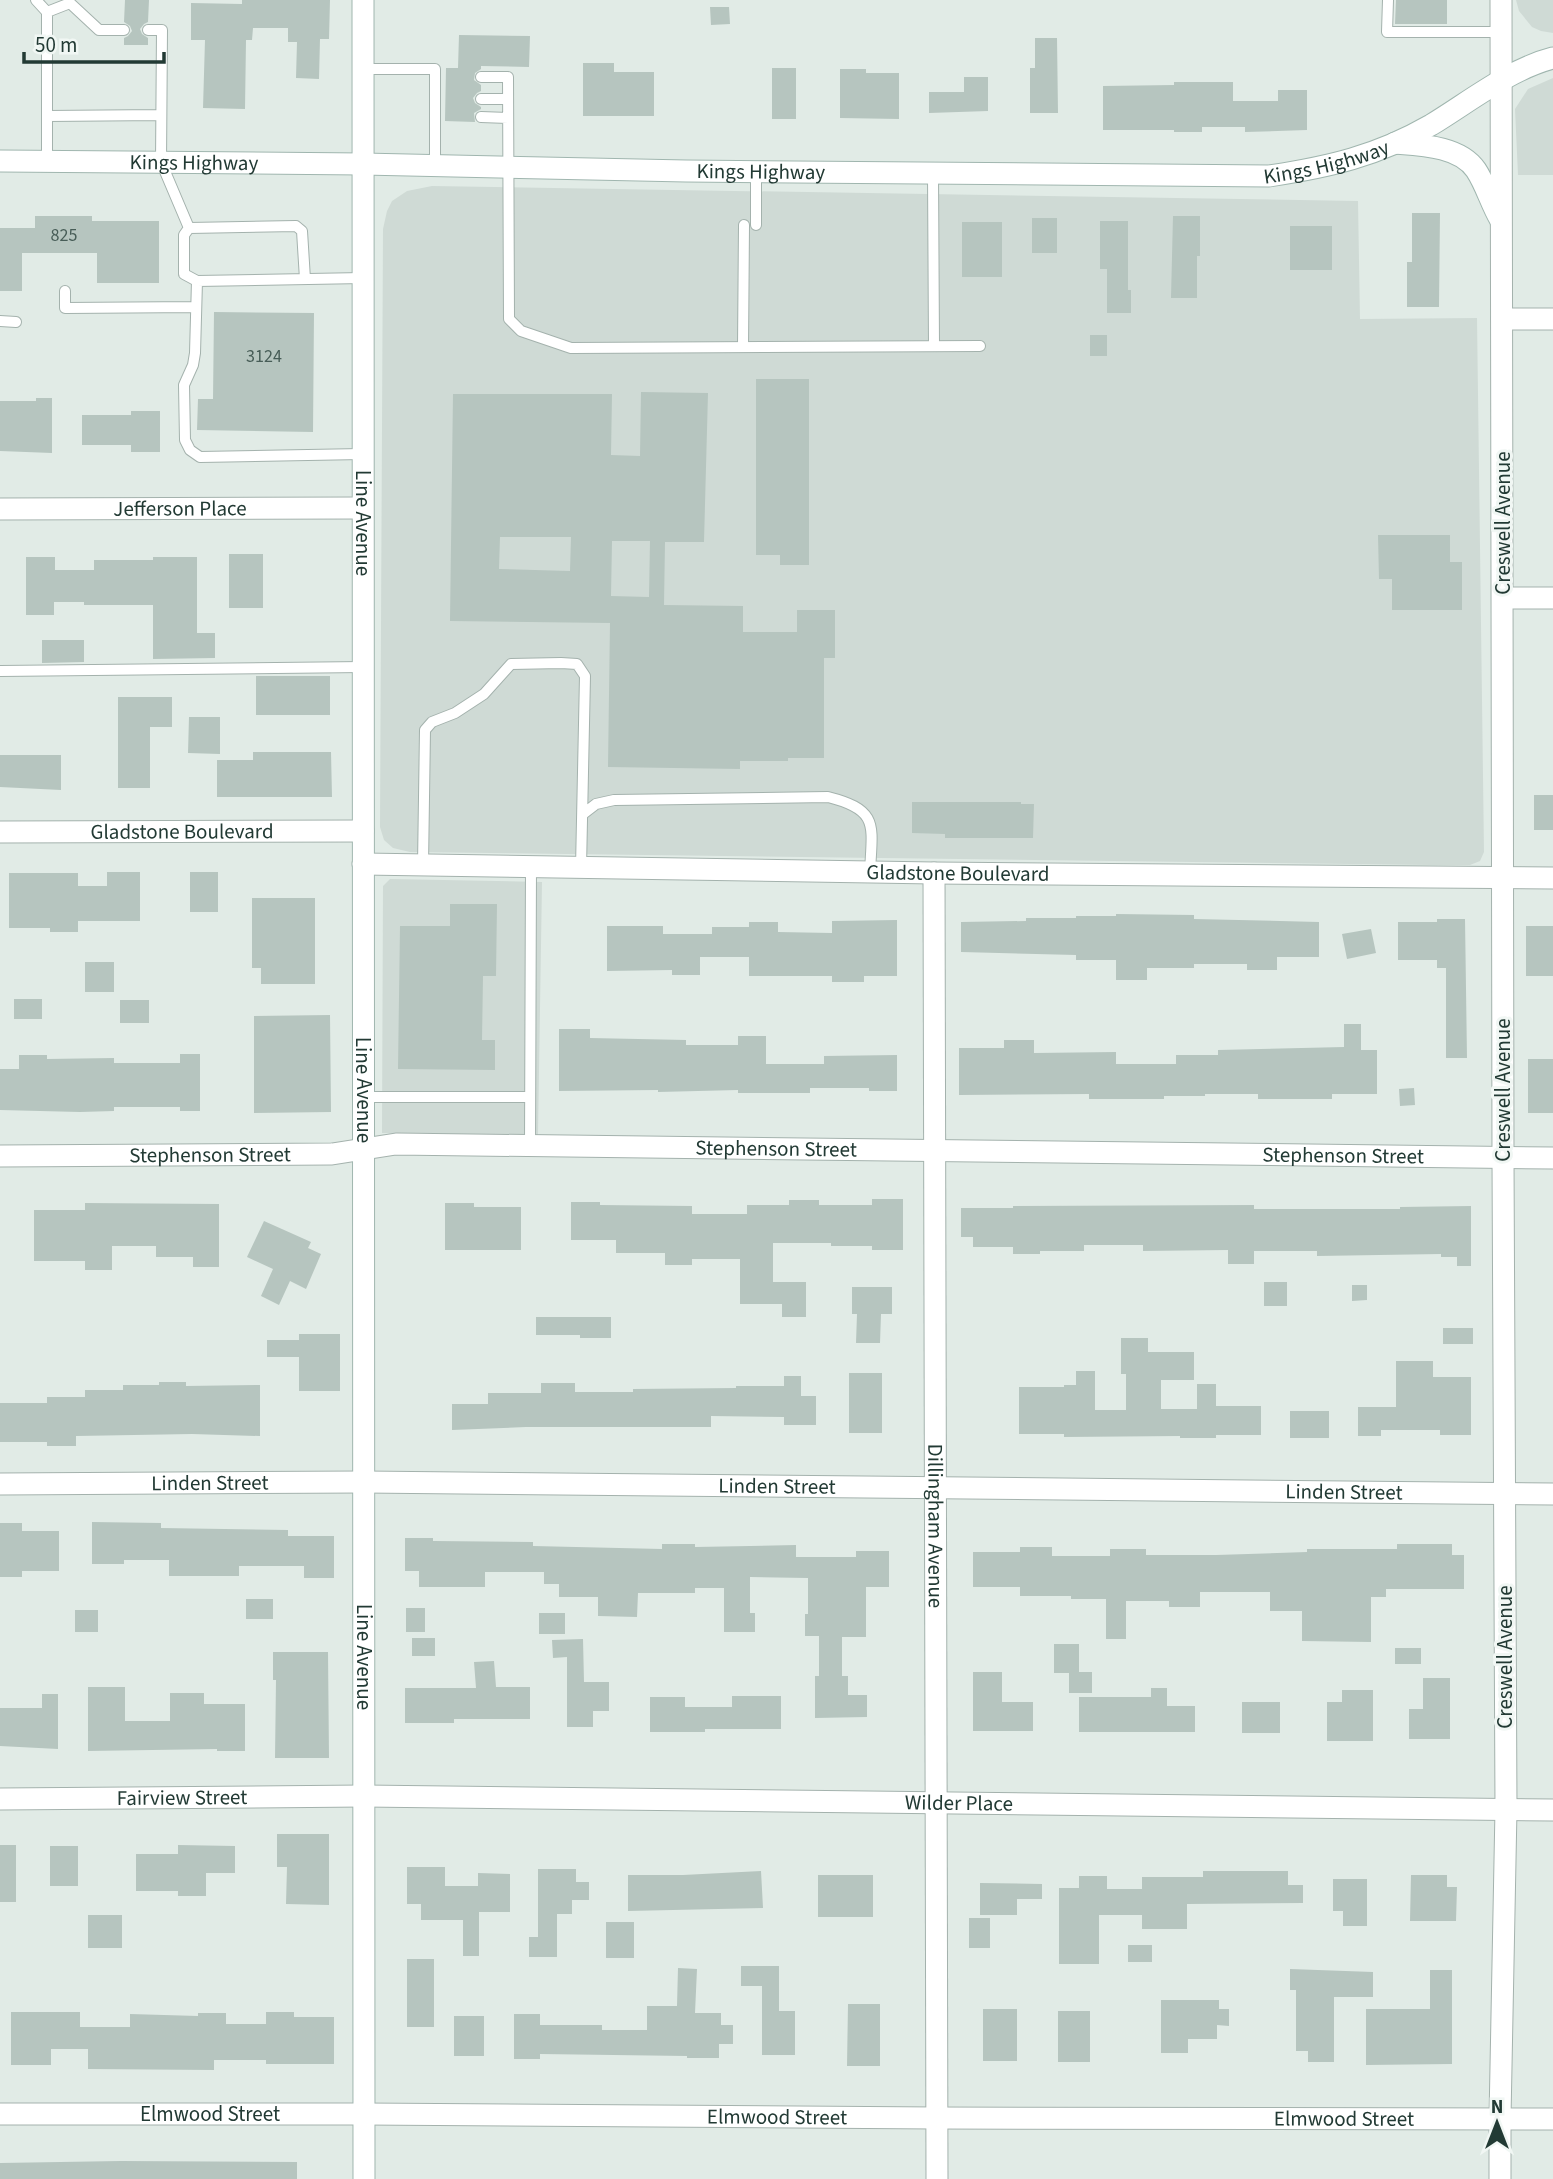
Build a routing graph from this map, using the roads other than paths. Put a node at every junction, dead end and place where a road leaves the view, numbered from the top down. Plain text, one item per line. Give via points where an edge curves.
1 (36, 0) edge
2 (363, 0) edge
3 (1388, 0) edge
4 (1501, 0) edge
5 (70, 1) edge
6 (47, 12) junction
7 (124, 30) dead end
8 (148, 30) dead end
9 (1502, 32) junction
10 (1553, 58) edge
11 (363, 69) junction
12 (481, 78) dead end
13 (1501, 80) junction
14 (481, 99) dead end
15 (508, 99) junction
16 (161, 115) junction
17 (47, 116) junction
18 (481, 117) dead end
19 (508, 118) junction
20 (1395, 143) junction
21 (0, 161) edge
22 (47, 162) junction
23 (161, 162) junction
24 (363, 164) junction
25 (435, 165) junction
26 (508, 167) junction
27 (756, 172) junction
28 (933, 174) junction
29 (1500, 219) junction
30 (189, 228) junction
31 (363, 278) junction
32 (305, 279) junction
33 (197, 281) junction
34 (65, 291) dead end
35 (196, 307) junction
36 (1502, 319) junction
37 (1553, 319) edge
38 (0, 321) edge
39 (16, 321) dead end
40 (934, 346) junction
41 (979, 346) dead end
42 (743, 347) junction
43 (362, 454) junction
44 (362, 508) junction
45 (0, 509) edge
46 (1503, 598) junction
47 (1553, 598) edge
48 (363, 667) junction
49 (0, 671) edge
50 (583, 814) junction
51 (363, 831) junction
52 (0, 832) edge
53 (363, 864) junction
54 (424, 865) junction
55 (531, 867) junction
56 (582, 868) junction
57 (870, 872) junction
58 (934, 873) junction
59 (1503, 877) junction
60 (1553, 878) edge
61 (363, 1097) junction
62 (530, 1097) junction
63 (530, 1146) junction
64 (363, 1149) junction
65 (935, 1151) junction
66 (0, 1156) edge
67 (1503, 1158) junction
68 (1553, 1158) edge
69 (364, 1482) junction
70 (0, 1484) edge
71 (935, 1489) junction
72 (1504, 1494) junction
73 (1553, 1494) edge
74 (363, 1796) junction
75 (0, 1798) edge
76 (936, 1803) junction
77 (1507, 1809) junction
78 (1553, 1810) edge
79 (364, 2113) junction
80 (0, 2114) edge
81 (936, 2118) junction
82 (1500, 2118) junction
83 (1553, 2119) edge
84 (364, 2179) edge
85 (937, 2179) edge
86 (1500, 2179) edge

1 - 6 lane
2 - 11 street, Line Avenue
3 - 9 lane via 1387,32
4 - 9 street, Creswell Avenue
5 - 6 lane
5 - 7 lane via 99,30
6 - 17 lane
8 - 16 lane via 162,30
9 - 13 street, Creswell Avenue
10 - 13 street, Kings Highway
11 - 24 street, Line Avenue
11 - 25 lane via 435,69 441,77
12 - 15 lane via 508,78
13 - 20 street, Kings Highway
13 - 29 street, Creswell Avenue
14 - 15 lane
15 - 19 lane
16 - 17 lane
16 - 23 lane
17 - 22 lane
18 - 19 lane
19 - 26 lane
20 - 28 street, Kings Highway via 1358,158 1269,176
20 - 29 street via 1441,149 1465,159 1475,168
21 - 22 street, Kings Highway
22 - 23 street, Kings Highway
23 - 24 street, Kings Highway
23 - 30 lane
24 - 25 street, Kings Highway
24 - 31 street, Line Avenue
25 - 26 street, Kings Highway
26 - 27 street, Kings Highway
26 - 42 lane via 509,319 521,331 571,348
27 - 28 street, Kings Highway
27 - 42 lane
28 - 40 lane
29 - 36 street, Creswell Avenue
30 - 32 lane via 296,226 302,231
30 - 33 lane via 184,235 184,274
31 - 32 lane
31 - 43 street, Line Avenue
32 - 33 lane
33 - 35 lane
34 - 35 lane via 65,308
35 - 43 lane via 195,353 184,385 185,440 190,450 200,457
36 - 37 street
36 - 46 street, Creswell Avenue
38 - 39 lane
40 - 41 lane
40 - 42 lane
43 - 44 street, Line Avenue
44 - 45 street, Jefferson Place
44 - 48 street, Line Avenue
46 - 47 street
46 - 59 street, Creswell Avenue
48 - 49 lane
48 - 51 street, Line Avenue
50 - 54 lane via 585,676 577,664 511,664 484,694 425,730
50 - 56 lane
50 - 57 lane via 596,804 614,800 828,797 864,812 872,828
51 - 52 street, Gladstone Boulevard
51 - 53 street, Line Avenue
53 - 54 street, Gladstone Boulevard
53 - 61 street, Line Avenue
54 - 55 street, Gladstone Boulevard
55 - 56 street, Gladstone Boulevard
55 - 62 lane
56 - 57 street, Gladstone Boulevard
57 - 58 street, Gladstone Boulevard
58 - 59 street, Gladstone Boulevard
58 - 65 street, Dillingham Avenue
59 - 60 street, Gladstone Boulevard
59 - 67 street, Creswell Avenue
61 - 62 lane
61 - 64 street, Line Avenue
62 - 63 lane
63 - 64 street, Stephenson Street via 396,1144
63 - 65 street, Stephenson Street
64 - 66 street, Stephenson Street via 332,1154
64 - 69 street, Line Avenue
65 - 67 street, Stephenson Street
65 - 71 street, Dillingham Avenue
67 - 68 street, Stephenson Street
67 - 72 street, Creswell Avenue
69 - 70 street, Linden Street
69 - 71 street, Linden Street
69 - 74 street, Line Avenue
71 - 72 street, Linden Street
71 - 76 street, Dillingham Avenue
72 - 73 street, Linden Street
72 - 77 street, Creswell Avenue
74 - 75 street, Fairview Street
74 - 76 street, Wilder Place
74 - 79 street, Line Avenue
76 - 77 street, Wilder Place
76 - 81 street, Dillingham Avenue
77 - 78 street, Wilder Place
77 - 82 street, Creswell Avenue
79 - 80 street, Elmwood Street
79 - 81 street, Elmwood Street
79 - 84 street, Line Avenue
81 - 82 street, Elmwood Street
81 - 85 street, Dillingham Avenue
82 - 83 street, Elmwood Street
82 - 86 street, Creswell Avenue

